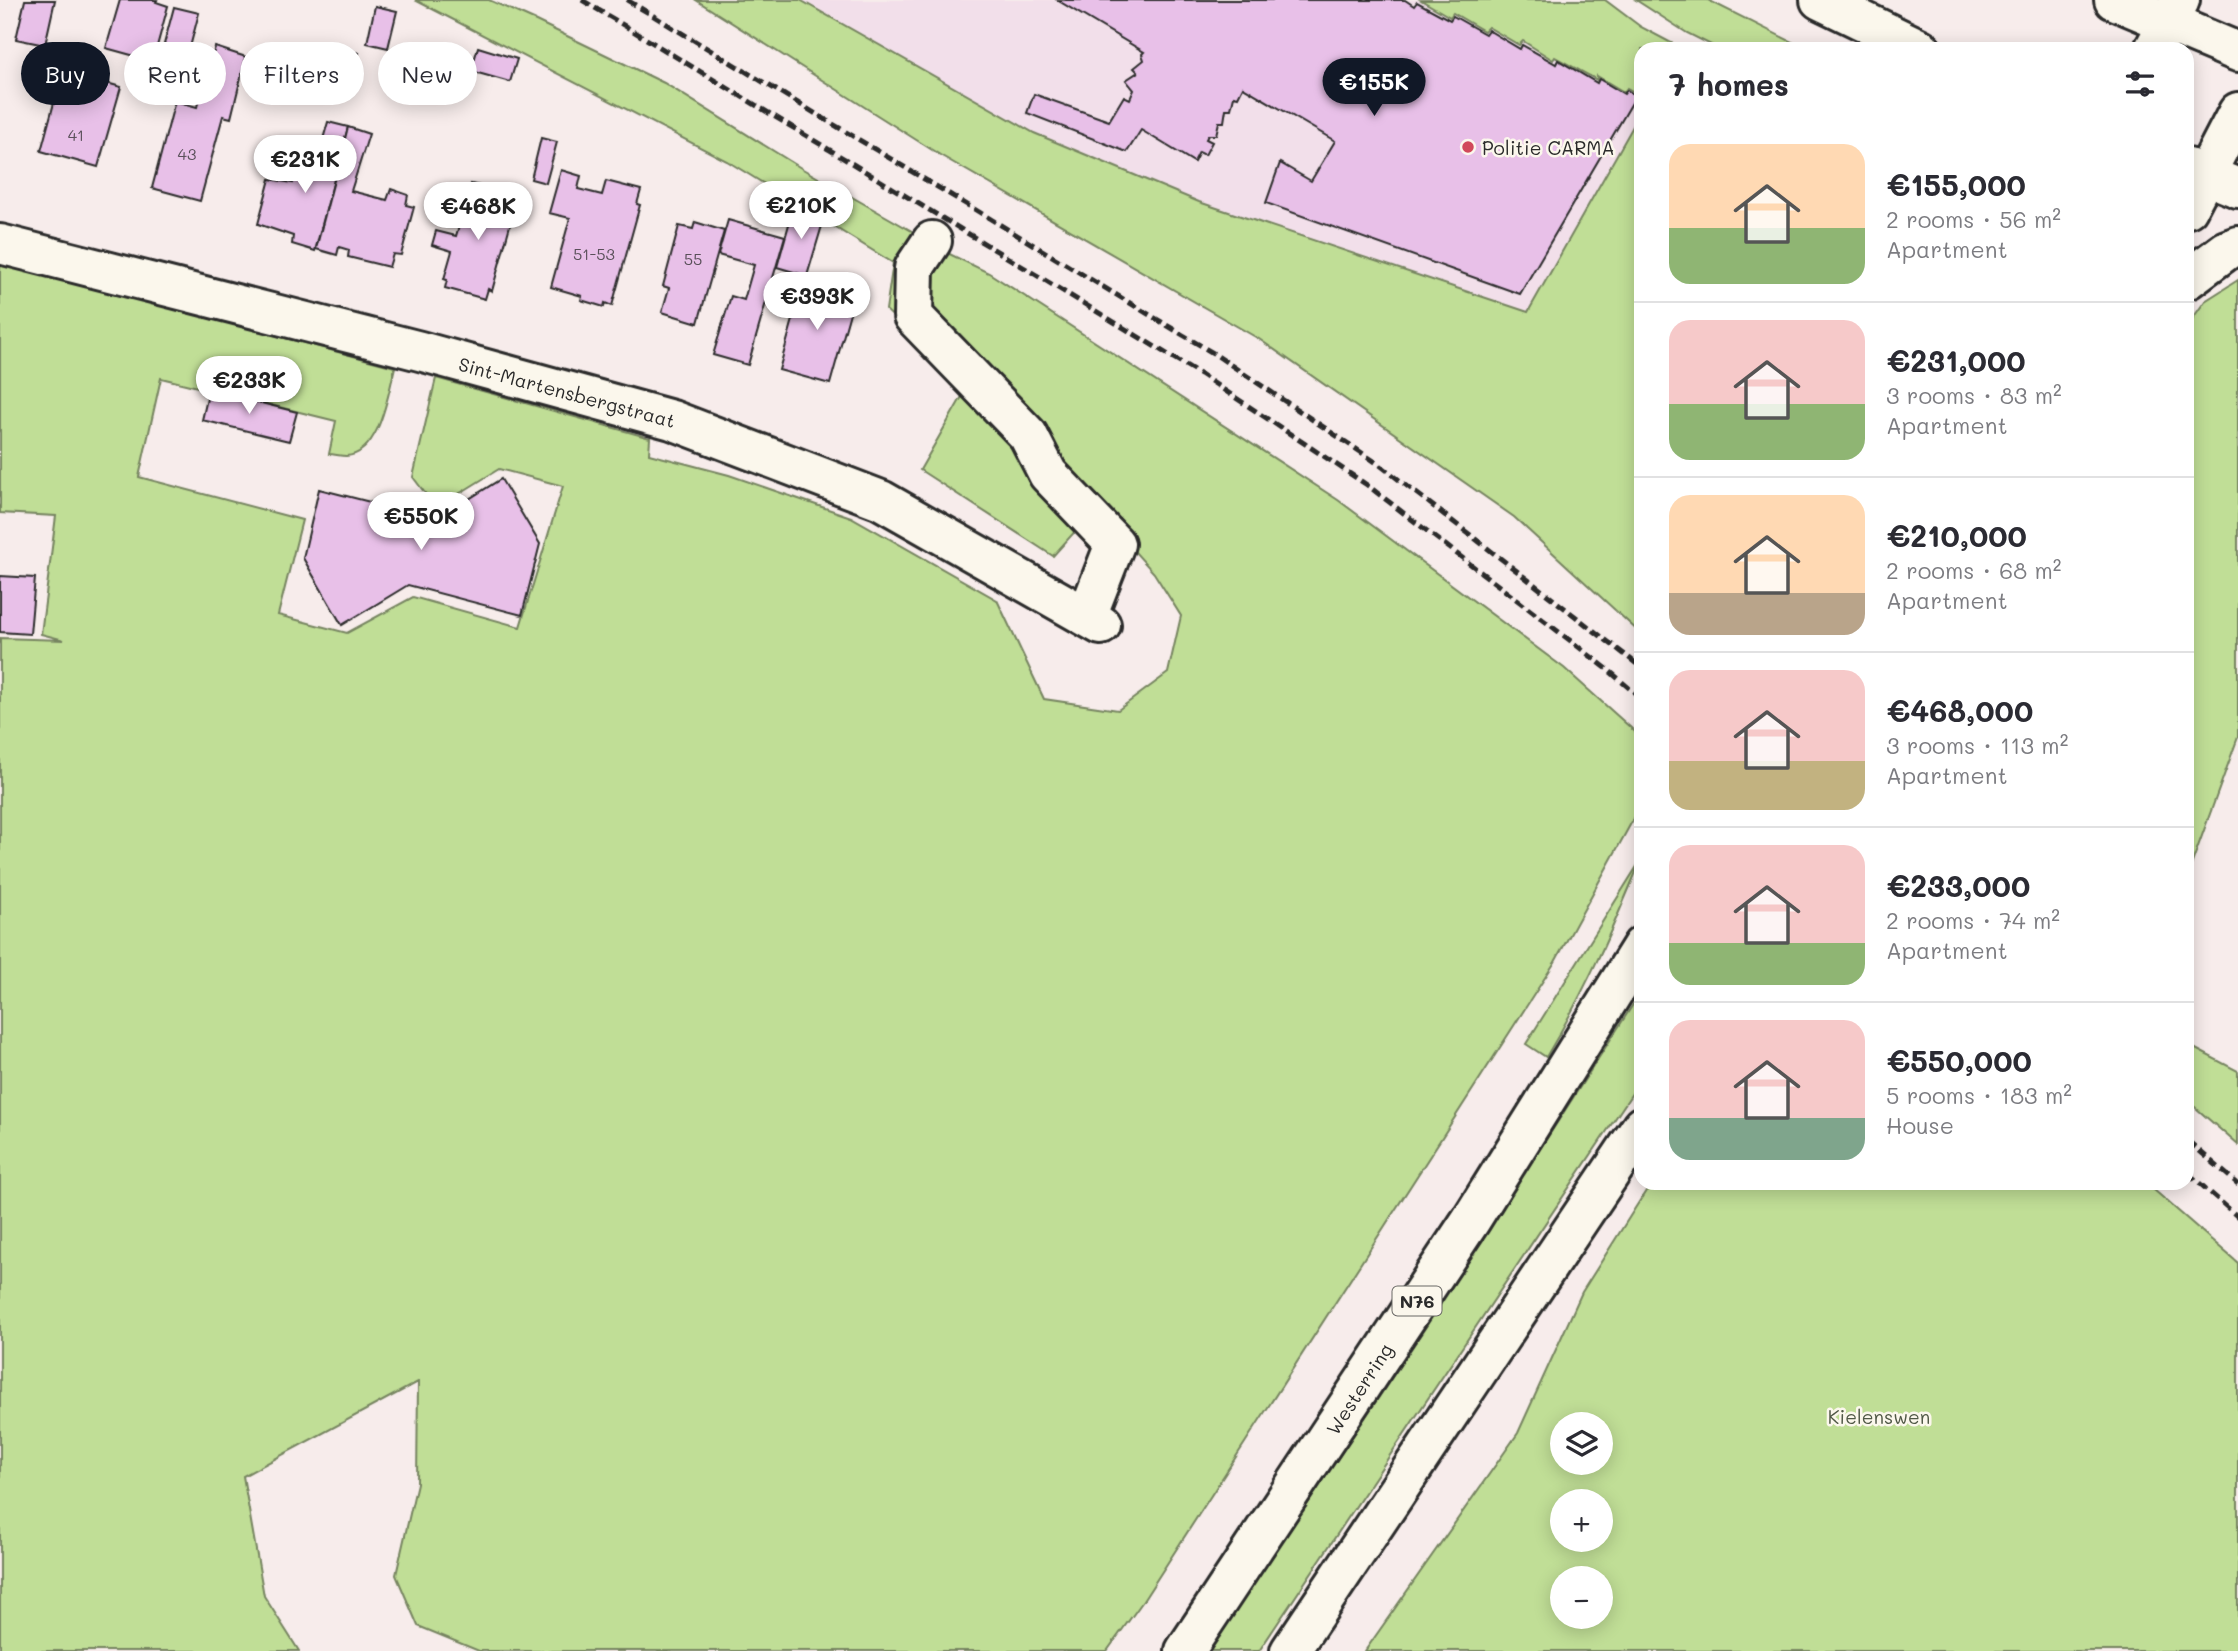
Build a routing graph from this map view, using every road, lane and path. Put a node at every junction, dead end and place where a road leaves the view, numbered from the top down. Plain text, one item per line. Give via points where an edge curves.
1 (1820, 0) edge
2 (2114, 0) edge
3 (2167, 24) edge
4 (1907, 42) edge
5 (2238, 52) edge
6 (2238, 112) edge
7 (2204, 185) edge
8 (932, 241) dead end
9 (0, 244) edge
10 (2238, 246) edge
11 (2194, 275) edge
12 (1634, 959) edge
13 (1634, 1138) edge
14 (1185, 1651) edge
15 (1290, 1651) edge

1 - 4 main road
2 - 3 main road
3 - 5 main road
6 - 7 main road
8 - 9 main road, Sint-Martensbergstraat via 914,268 913,316 1028,435 1048,474 1115,544 1094,621 881,500 672,420
10 - 11 main road
12 - 14 main road, Westerring / N76 via 1471,1220
13 - 15 main road

